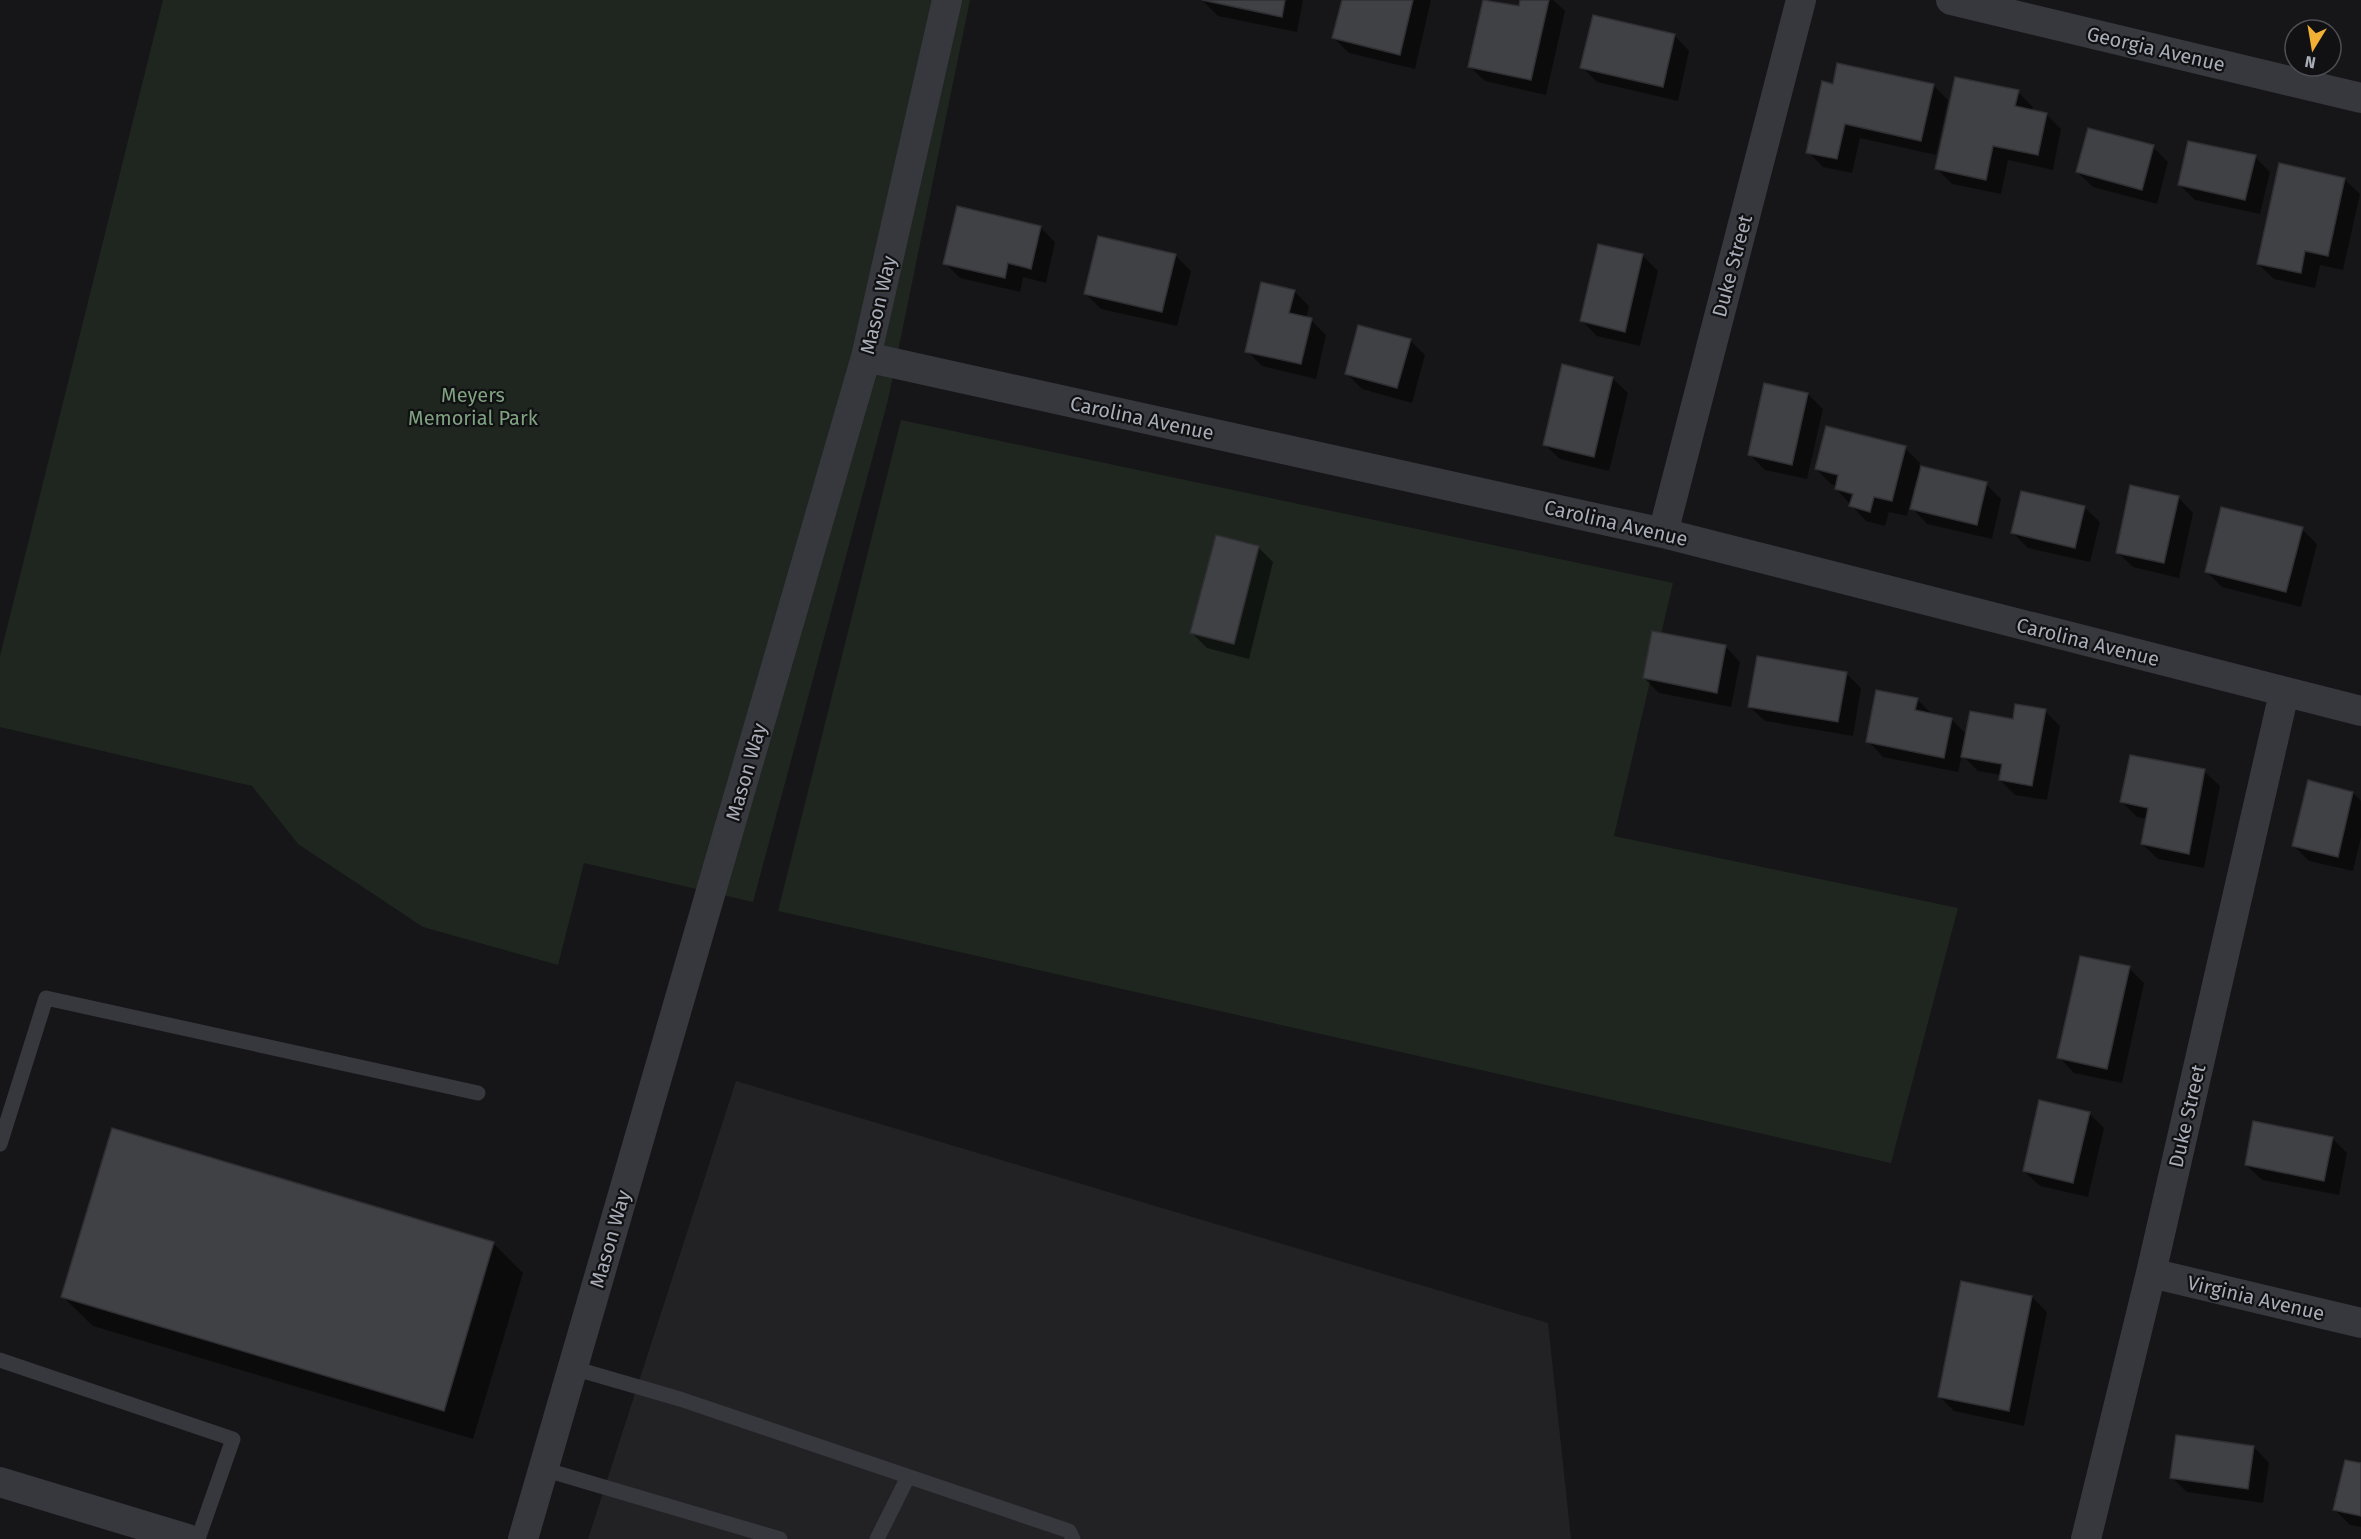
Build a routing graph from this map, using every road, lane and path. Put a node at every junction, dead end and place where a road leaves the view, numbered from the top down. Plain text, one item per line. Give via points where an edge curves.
1 (947, 0) edge
2 (1801, 0) edge
3 (1951, 0) edge
4 (2361, 98) edge
5 (866, 357) junction
6 (1664, 532) junction
7 (2284, 693) junction
8 (2361, 711) edge
9 (478, 1093) dead end
10 (0, 1144) edge
11 (2151, 1273) junction
12 (2361, 1323) edge
13 (0, 1360) edge
14 (573, 1368) junction
15 (543, 1469) junction
16 (908, 1477) junction
17 (0, 1482) edge
18 (188, 1539) edge
19 (198, 1539) edge
20 (523, 1539) edge
21 (780, 1539) edge
22 (877, 1539) edge
23 (1073, 1539) edge
24 (2086, 1539) edge

1 - 5 street, Mason Way
2 - 6 street, Duke Street
3 - 4 street, Georgia Avenue
5 - 6 street, Carolina Avenue
5 - 14 street, Mason Way
6 - 7 street, Carolina Avenue
7 - 8 street, Carolina Avenue
7 - 11 street, Duke Street
9 - 10 lane via 46,998
11 - 12 street, Virginia Avenue
11 - 24 street, Duke Street
13 - 19 lane via 233,1438
14 - 15 street, Mason Way
14 - 16 lane via 680,1399
15 - 20 street, Mason Way
15 - 21 lane
16 - 22 lane
16 - 23 lane via 1069,1531
17 - 18 street

